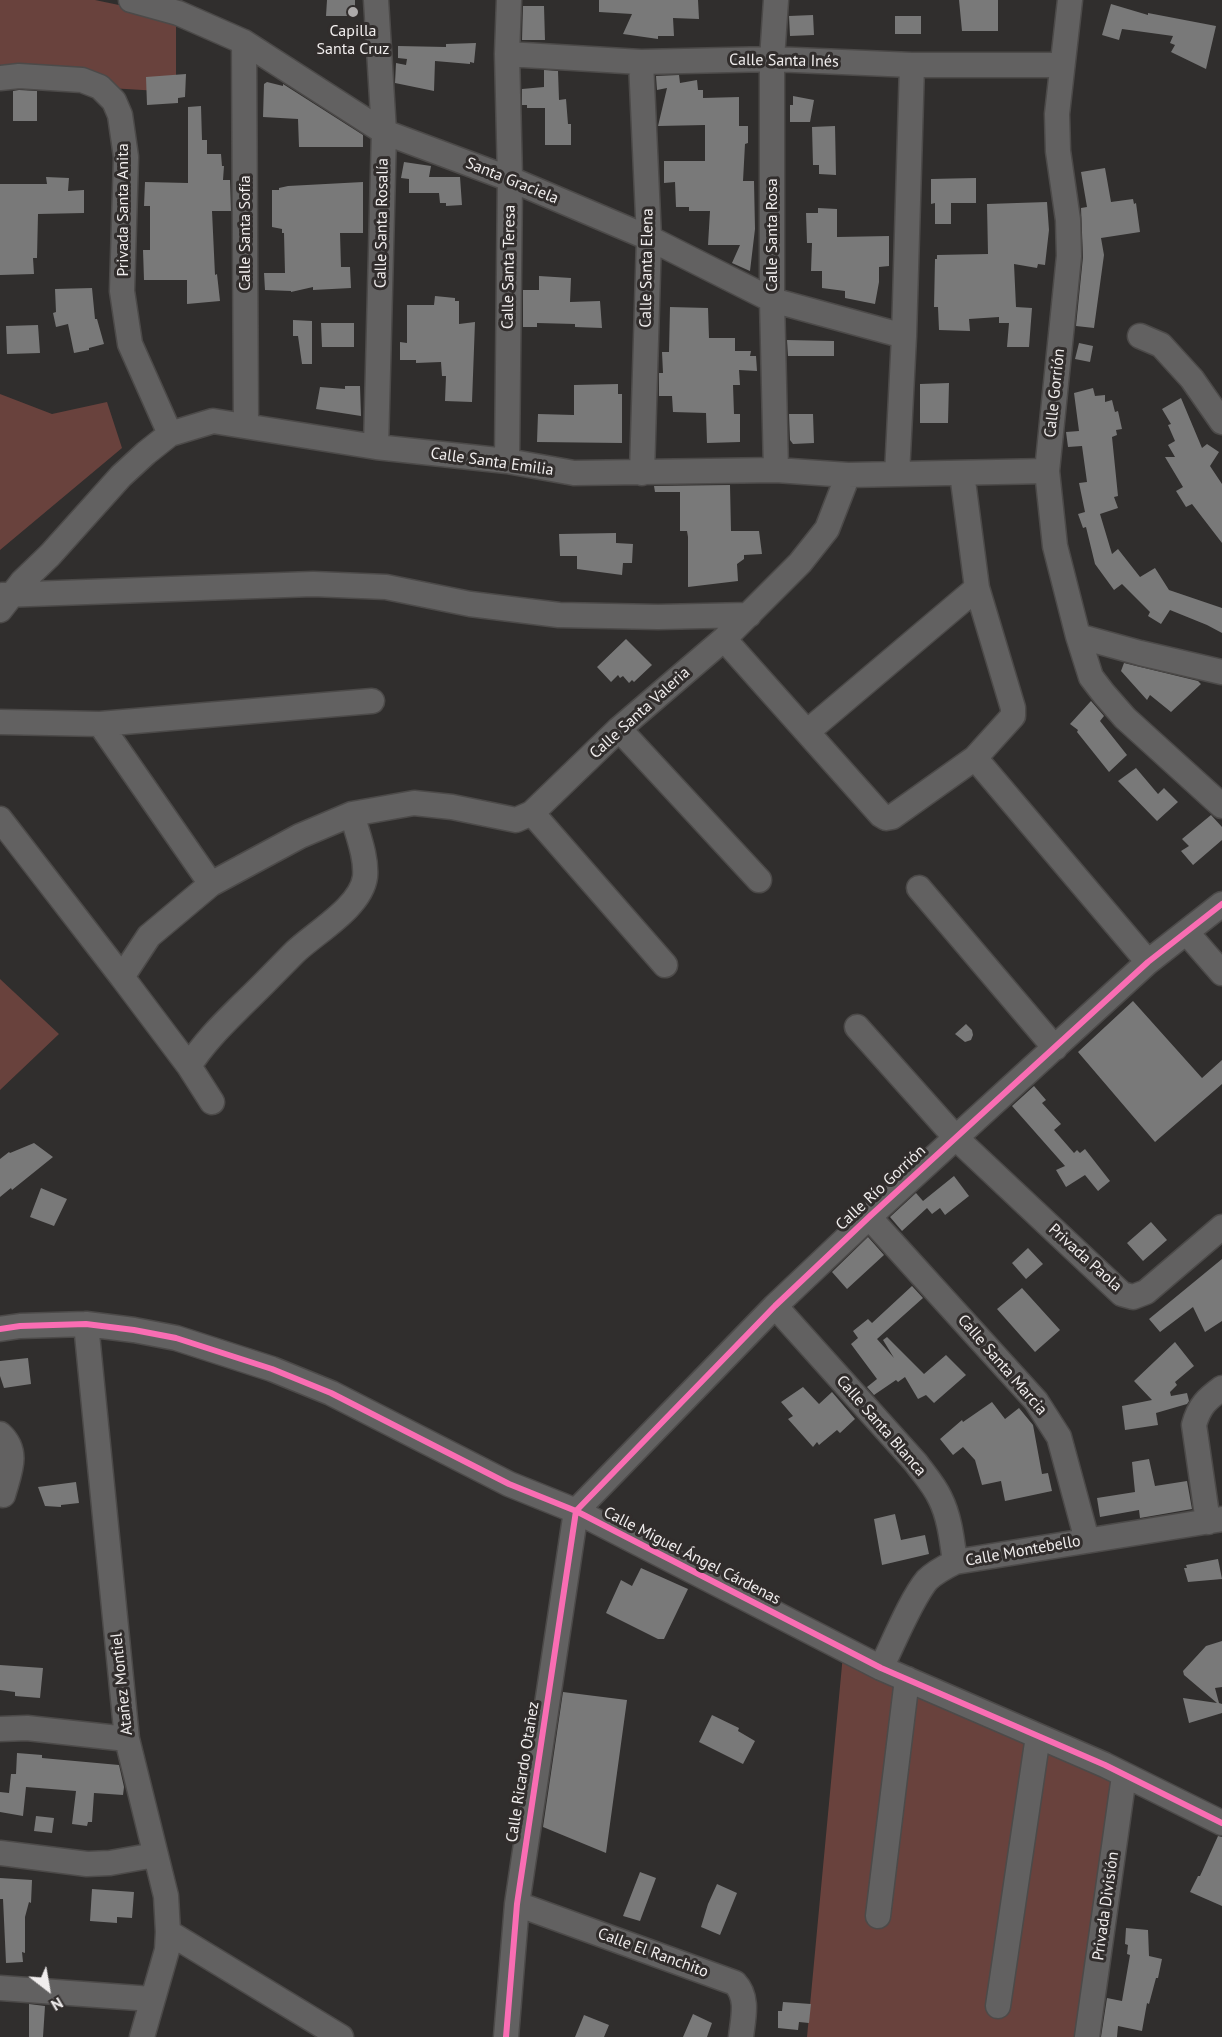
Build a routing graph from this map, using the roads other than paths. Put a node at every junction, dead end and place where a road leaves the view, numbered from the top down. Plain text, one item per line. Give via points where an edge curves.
1 (131, 0) edge
2 (376, 0) edge
3 (509, 0) edge
4 (776, 0) edge
5 (1070, 0) edge
6 (244, 42) junction
7 (507, 54) junction
8 (772, 59) junction
9 (641, 62) junction
10 (912, 64) junction
11 (1062, 65) junction
12 (0, 78) edge
13 (384, 132) junction
14 (510, 179) junction
15 (649, 238) junction
16 (772, 300) junction
17 (904, 336) junction
18 (1140, 336) dead end
19 (1222, 422) edge
20 (246, 425) junction
21 (170, 434) junction
22 (376, 447) junction
23 (507, 461) junction
24 (776, 470) junction
25 (1047, 471) junction
26 (642, 473) junction
27 (962, 473) junction
28 (897, 474) junction
29 (848, 475) junction
30 (977, 588) junction
31 (4, 600) edge
32 (749, 615) junction
33 (1078, 636) junction
34 (724, 639) junction
35 (1222, 672) edge
36 (372, 701) dead end
37 (0, 722) edge
38 (100, 724) junction
39 (619, 729) junction
40 (807, 732) junction
41 (975, 758) junction
42 (1222, 806) edge
43 (532, 813) junction
44 (352, 814) junction
45 (0, 819) edge
46 (759, 880) dead end
47 (211, 884) junction
48 (919, 888) dead end
49 (1222, 904) edge
50 (1187, 933) junction
51 (1148, 962) junction
52 (665, 965) dead end
53 (1222, 973) edge
54 (122, 977) junction
55 (857, 1027) dead end
56 (1055, 1048) junction
57 (189, 1066) junction
58 (212, 1101) dead end
59 (956, 1138) junction
60 (869, 1217) junction
61 (1222, 1227) edge
62 (775, 1306) junction
63 (86, 1324) junction
64 (0, 1329) edge
65 (1222, 1388) edge
66 (0, 1434) edge
67 (3, 1495) dead end
68 (576, 1511) junction
69 (1215, 1520) edge
70 (1087, 1540) junction
71 (955, 1562) junction
72 (882, 1668) junction
73 (907, 1679) junction
74 (0, 1729) edge
75 (1038, 1736) junction
76 (127, 1739) junction
77 (1124, 1776) junction
78 (1222, 1823) edge
79 (0, 1853) edge
80 (155, 1855) junction
81 (517, 1904) junction
82 (878, 1916) dead end
83 (168, 1932) junction
84 (0, 1988) edge
85 (152, 1999) junction
86 (998, 2006) dead end
87 (142, 2037) edge
88 (341, 2037) edge
89 (506, 2037) edge
90 (741, 2037) edge
91 (1087, 2037) edge

1 - 6 street, Santa Graciela via 178,14
2 - 13 street, Calle Santa Rosalía
3 - 7 street, Calle Santa Teresa
4 - 8 street, Calle Santa Rosa
5 - 11 street, Calle Gorrión
6 - 13 street, Santa Graciela
6 - 20 street, Calle Santa Sofía
7 - 9 street, Calle Santa Inés
7 - 14 street, Calle Santa Teresa
8 - 9 street, Calle Santa Inés
8 - 10 street, Calle Santa Inés
8 - 16 street, Calle Santa Rosa
9 - 15 street, Calle Santa Elena
10 - 11 street, Calle Santa Inés
10 - 17 street
11 - 25 street, Calle Gorrión via 1058,152 1069,256
12 - 21 street, Privada Santa Anita via 82,80 100,87 114,101 126,157 122,291 130,344
13 - 14 street, Santa Graciela
13 - 22 street, Calle Santa Rosalía
14 - 15 street, Santa Graciela
14 - 23 street, Calle Santa Teresa
15 - 16 street, Santa Graciela
15 - 26 street, Calle Santa Elena
16 - 17 street, Santa Graciela
16 - 24 street, Calle Santa Rosa
17 - 28 street
18 - 19 street via 1161,345 1176,360
20 - 21 street, Calle Santa Emilia via 213,421
20 - 22 street, Calle Santa Emilia
21 - 31 street, Calle Santa Emilia via 121,476
22 - 23 street, Calle Santa Emilia
23 - 26 street, Calle Santa Emilia via 574,473
24 - 26 street, Calle Santa Emilia
24 - 29 street, Calle Santa Emilia
25 - 27 street, Calle Santa Emilia
25 - 33 street, Calle Gorrión via 1055,546
27 - 28 street, Calle Santa Emilia
27 - 30 street
28 - 29 street, Calle Santa Emilia
29 - 32 street, Calle Santa Valeria via 827,529
30 - 40 street
30 - 41 street via 1013,716
31 - 32 street via 314,584 386,587 470,604 560,615
32 - 34 street, Calle Santa Valeria
33 - 35 street
33 - 42 street, Calle Gorrión via 1091,677 1104,694
34 - 39 street, Calle Santa Valeria
34 - 40 street
36 - 38 street
37 - 38 street
38 - 47 street
39 - 43 street, Calle Santa Valeria
39 - 46 street
40 - 41 street via 886,818
41 - 51 street
43 - 44 street via 516,820 414,803
43 - 52 street
44 - 47 street via 300,836
44 - 57 street via 365,865 365,879 359,892 348,907 297,950 207,1040
45 - 54 street
47 - 54 street via 149,936
48 - 56 street
49 - 50 street, Calle Río Gorrión
50 - 51 street, Calle Río Gorrión
50 - 53 street
51 - 56 street, Calle Río Gorrión
54 - 57 street
55 - 59 street, Privada Paola
56 - 59 street, Calle Río Gorrión
57 - 58 street
59 - 60 street, Calle Río Gorrión
59 - 61 street, Privada Paola via 1122,1294 1133,1297 1146,1292
60 - 62 street, Calle Río Gorrión
60 - 70 street, Calle Santa Marcia via 1049,1419 1059,1437
62 - 68 street, Calle Río Gorrión
62 - 71 street, Calle Santa Blanca via 928,1478 949,1522
63 - 64 street, Calle Miguel Ángel Cárdenas
63 - 68 street, Calle Miguel Ángel Cárdenas via 177,1338 272,1369 331,1393 509,1484
63 - 76 street, Atañez Montiel
65 - 69 street via 1205,1400 1194,1425
66 - 67 street via 13,1459
68 - 72 street, Calle Miguel Ángel Cárdenas
68 - 81 street, Calle Ricardo Otañez
69 - 70 street, Calle Montebello
70 - 71 street, Calle Montebello
71 - 72 street, Calle Montebello via 928,1580 919,1593
72 - 73 street, Calle Miguel Ángel Cárdenas
73 - 75 street, Calle Miguel Ángel Cárdenas
73 - 82 street
74 - 76 street via 27,1728
75 - 77 street, Calle Miguel Ángel Cárdenas
75 - 86 street
76 - 80 street, Atañez Montiel
77 - 78 street, Calle Miguel Ángel Cárdenas
77 - 91 street, Privada División
79 - 80 street via 87,1864
80 - 83 street, Atañez Montiel via 166,1896
81 - 89 street, Calle Ricardo Otañez
81 - 90 street, Calle El Ranchito via 735,1983 745,2000
83 - 85 street, Atañez Montiel via 167,1950
83 - 88 street
84 - 85 street
85 - 87 street, Atañez Montiel

